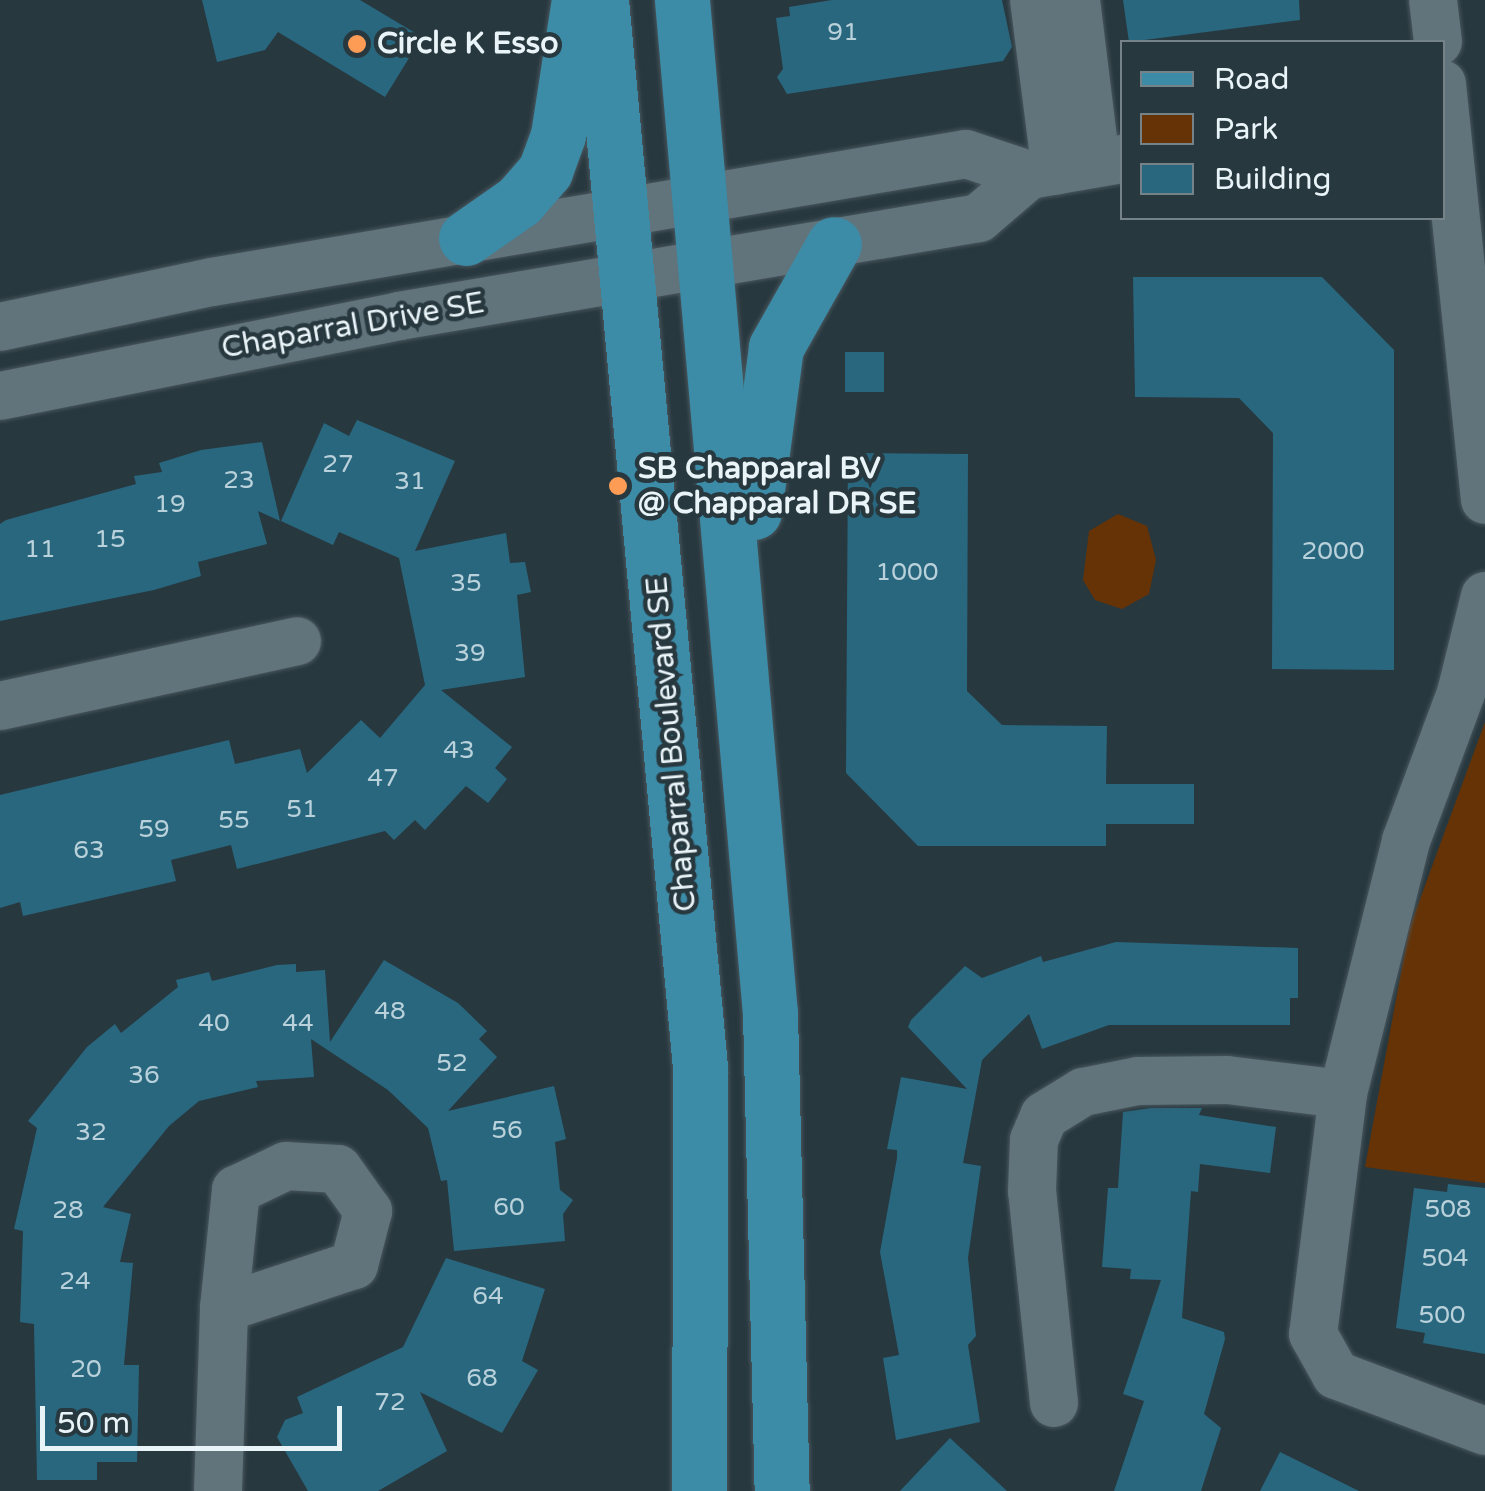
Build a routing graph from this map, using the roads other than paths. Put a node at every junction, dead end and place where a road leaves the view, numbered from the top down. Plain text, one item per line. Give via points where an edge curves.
1 (579, 0) edge
2 (602, 0) edge
3 (682, 0) edge
4 (1034, 0) edge
5 (1076, 0) edge
6 (1432, 0) edge
7 (1438, 40) edge
8 (1454, 96) edge
9 (1076, 167) edge
10 (703, 202) junction
11 (625, 215) junction
12 (466, 238) junction
13 (834, 244) junction
14 (708, 268) junction
15 (632, 281) junction
16 (0, 327) edge
17 (0, 396) edge
18 (1485, 500) edge
19 (1484, 613) edge
20 (739, 628) junction
21 (297, 641) dead end
22 (0, 706) edge
23 (1343, 1094) junction
24 (224, 1308) dead end
25 (1054, 1404) dead end
26 (1485, 1430) edge
27 (218, 1491) edge
28 (700, 1491) edge
29 (782, 1491) edge

1 - 12 main road via 558,134 545,172 520,201
2 - 11 main road, Chaparral Boulevard SE
3 - 10 main road
4 - 9 street
5 - 9 street
6 - 7 street
8 - 18 street
9 - 10 street via 966,154
9 - 13 street, Chaparral Drive SE via 979,218
10 - 11 street
10 - 14 main road
11 - 12 street
11 - 15 main road, Chaparral Boulevard SE
12 - 16 street
13 - 14 street, Chaparral Drive SE
13 - 20 main road via 792,309 773,359
14 - 15 street, Chaparral Drive SE
14 - 20 main road
15 - 17 street, Chaparral Drive SE via 400,316
15 - 28 main road, Chaparral Boulevard SE via 700,1068
19 - 23 street via 1406,841
20 - 29 main road via 770,1013
21 - 22 street
23 - 25 street via 1227,1080 1138,1081 1083,1092 1044,1116 1034,1140 1032,1191
23 - 26 street via 1313,1334 1336,1375
24 - 27 street

